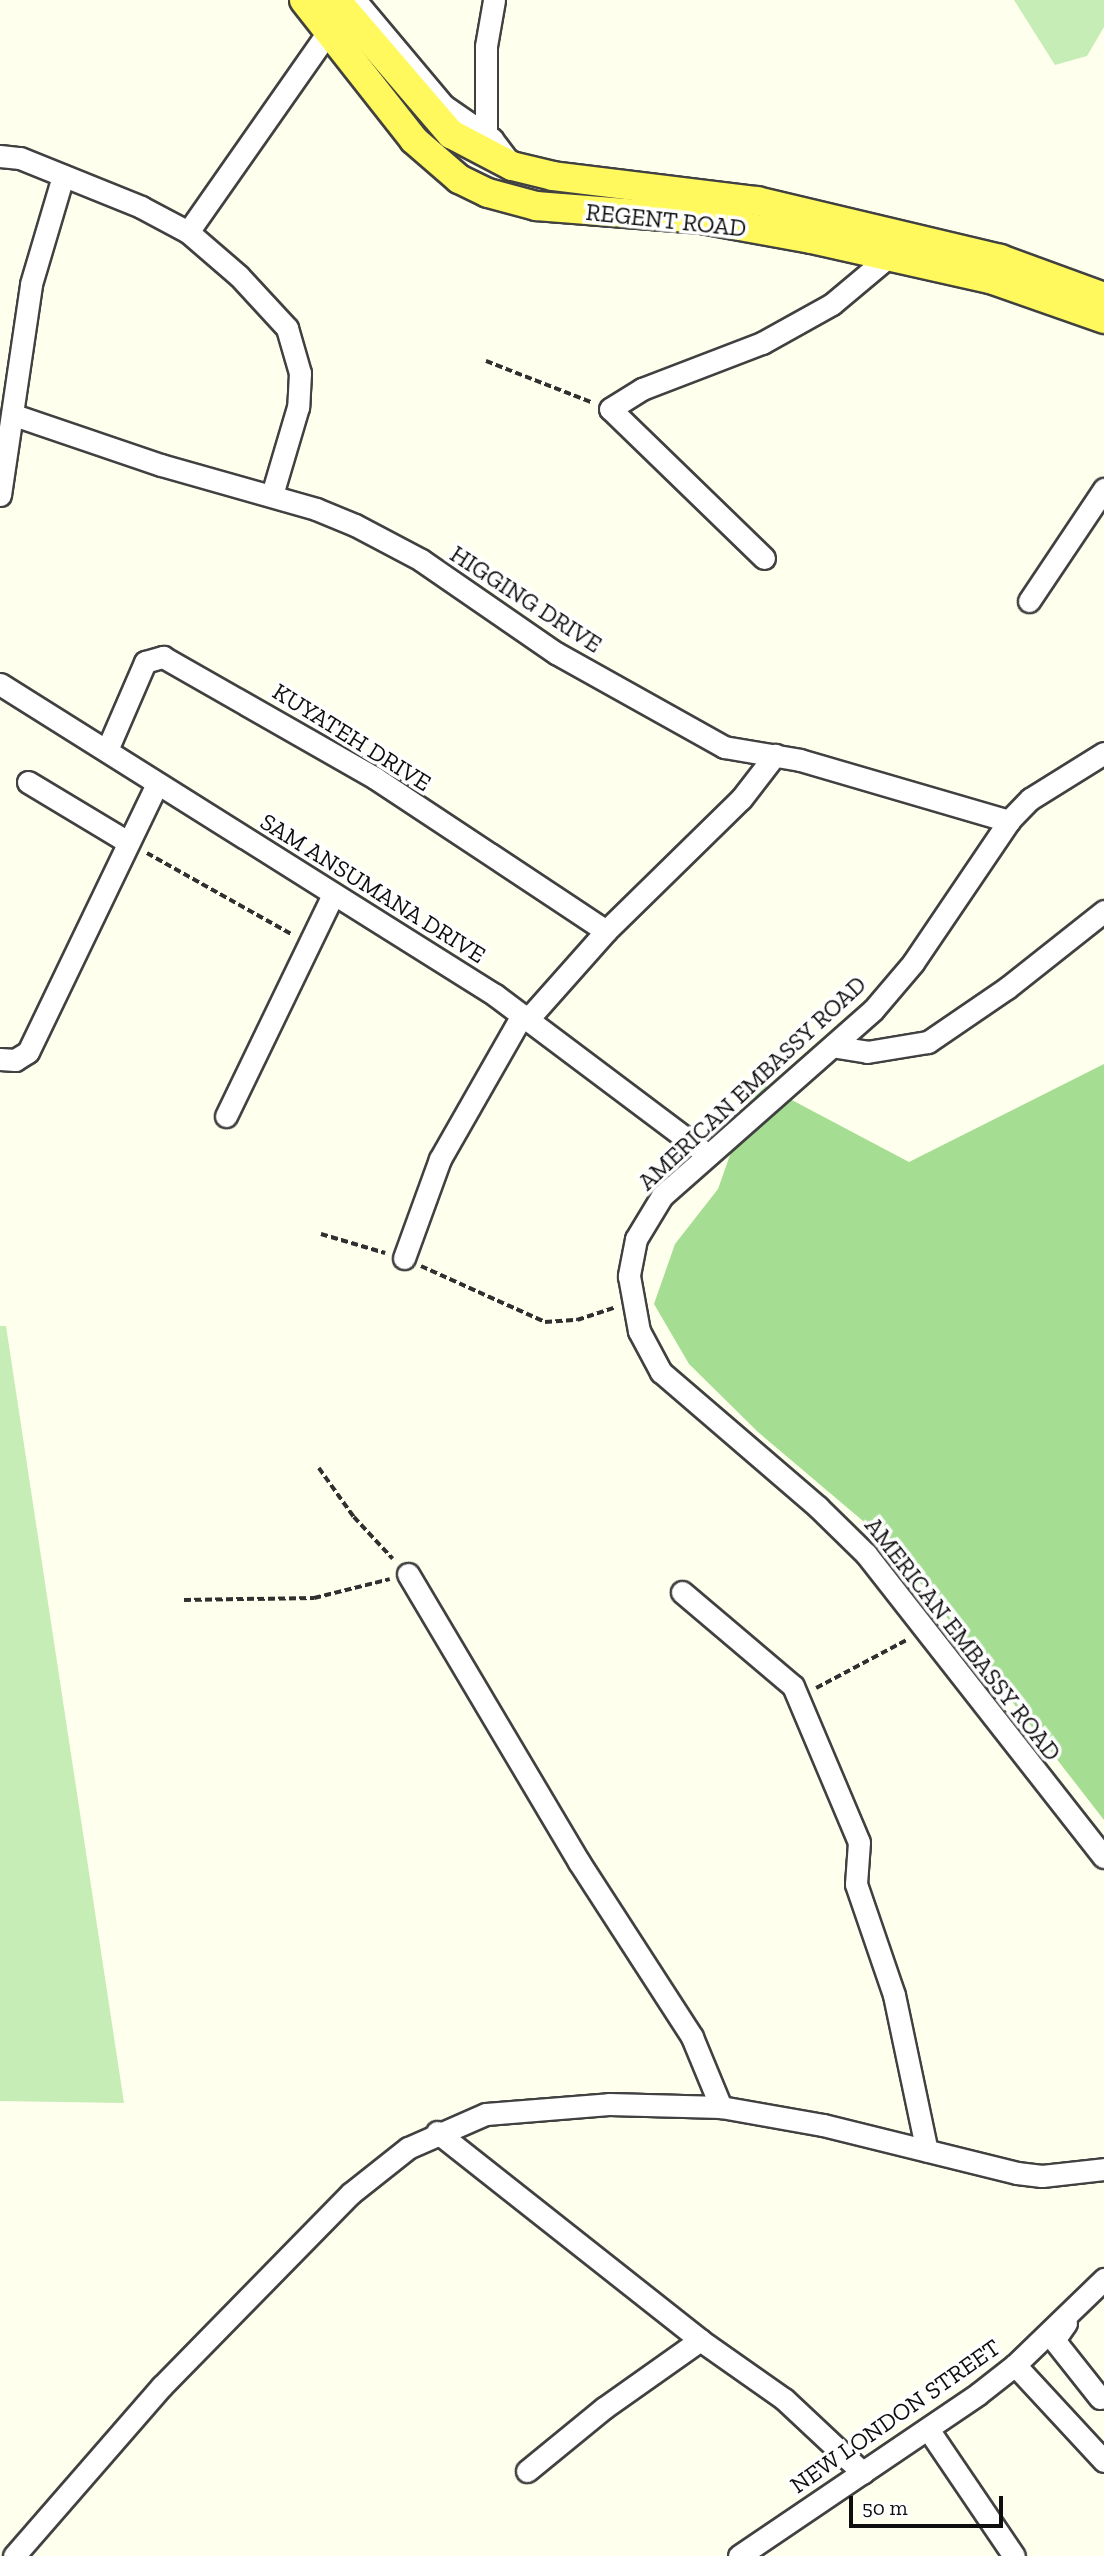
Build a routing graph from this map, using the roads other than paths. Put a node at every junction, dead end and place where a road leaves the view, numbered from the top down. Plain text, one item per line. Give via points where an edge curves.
1 (304, 0) edge
2 (336, 0) edge
3 (355, 0) edge
4 (494, 0) edge
5 (328, 32) junction
6 (486, 135) junction
7 (0, 156) edge
8 (512, 166) junction
9 (63, 176) junction
10 (188, 232) junction
11 (890, 246) junction
12 (1104, 297) edge
13 (1104, 320) edge
14 (14, 415) junction
15 (1104, 489) edge
16 (0, 495) edge
17 (272, 495) junction
18 (764, 558) dead end
19 (1029, 601) dead end
20 (0, 684) edge
21 (107, 750) junction
22 (1104, 753) edge
23 (775, 755) junction
24 (28, 782) dead end
25 (157, 784) junction
26 (1009, 821) junction
27 (126, 841) junction
28 (333, 895) junction
29 (1104, 911) edge
30 (606, 931) junction
31 (525, 1017) junction
32 (837, 1047) junction
33 (0, 1059) edge
34 (226, 1116) dead end
35 (707, 1154) junction
36 (404, 1258) road end
37 (408, 1574) road end
38 (682, 1592) dead end
39 (1104, 1857) edge
40 (721, 2106) junction
41 (437, 2132) junction
42 (927, 2151) junction
43 (1104, 2169) edge
44 (1104, 2279) edge
45 (1104, 2285) edge
46 (700, 2340) junction
47 (1015, 2365) junction
48 (1100, 2398) dead end
49 (928, 2429) junction
50 (1104, 2461) edge
51 (527, 2471) dead end
52 (863, 2473) junction
53 (14, 2556) edge
54 (738, 2556) edge
55 (1014, 2556) edge

1 - 5 main road, REGENT ROAD
2 - 8 main road, REGENT ROAD via 451,134
3 - 6 street via 443,106
4 - 6 street via 486,46
5 - 10 street
5 - 11 main road, REGENT ROAD via 430,158 488,193 536,206 701,219
6 - 8 street
7 - 9 street via 20,158
8 - 11 main road, REGENT ROAD via 553,176 717,194
9 - 10 street
9 - 14 street via 31,284
10 - 17 street via 239,276 287,328 295,344 300,373 298,407
11 - 12 main road, REGENT ROAD via 1000,259
11 - 13 main road, REGENT ROAD
11 - 18 street via 832,304 774,336 642,389 610,410
14 - 16 street
14 - 17 street, HIGGING DRIVE via 161,465
15 - 19 street
17 - 23 street, HIGGING DRIVE via 355,526 421,560 556,653 724,747 752,755
20 - 21 street, SAM ANSUMANA DRIVE
21 - 25 street, SAM ANSUMANA DRIVE
21 - 30 street, KUYATEH DRIVE via 145,662 163,657 375,778
22 - 26 street, AMERICAN EMBASSY ROAD via 1039,793
23 - 26 street, HIGGING DRIVE via 916,790
23 - 30 street via 740,799
24 - 27 street
25 - 27 street
25 - 28 street, SAM ANSUMANA DRIVE
26 - 32 street, AMERICAN EMBASSY ROAD via 913,963
27 - 33 street via 29,1052 15,1060
28 - 31 street, SAM ANSUMANA DRIVE
28 - 34 street
29 - 32 street via 1007,988 929,1042 867,1052
30 - 31 street
31 - 35 street, SAM ANSUMANA DRIVE
31 - 36 street via 440,1159
32 - 35 street, AMERICAN EMBASSY ROAD
35 - 39 street, AMERICAN EMBASSY ROAD via 662,1196 644,1221 630,1257 631,1302 639,1332 661,1372 844,1531
37 - 40 street via 579,1862 692,2037
38 - 42 street via 784,1676 798,1698 859,1842 856,1884 894,1995
40 - 41 street via 544,2107 486,2114
40 - 42 street
41 - 46 street
41 - 53 street via 408,2148 350,2194 162,2386
42 - 43 street via 1041,2176
44 - 47 street, NEW LONDON STREET
45 - 48 street via 1076,2309 1054,2340
46 - 51 street via 604,2408
46 - 52 street via 784,2399
47 - 49 street, NEW LONDON STREET
47 - 50 street
49 - 52 street, NEW LONDON STREET
49 - 55 street
52 - 54 street, NEW LONDON STREET

